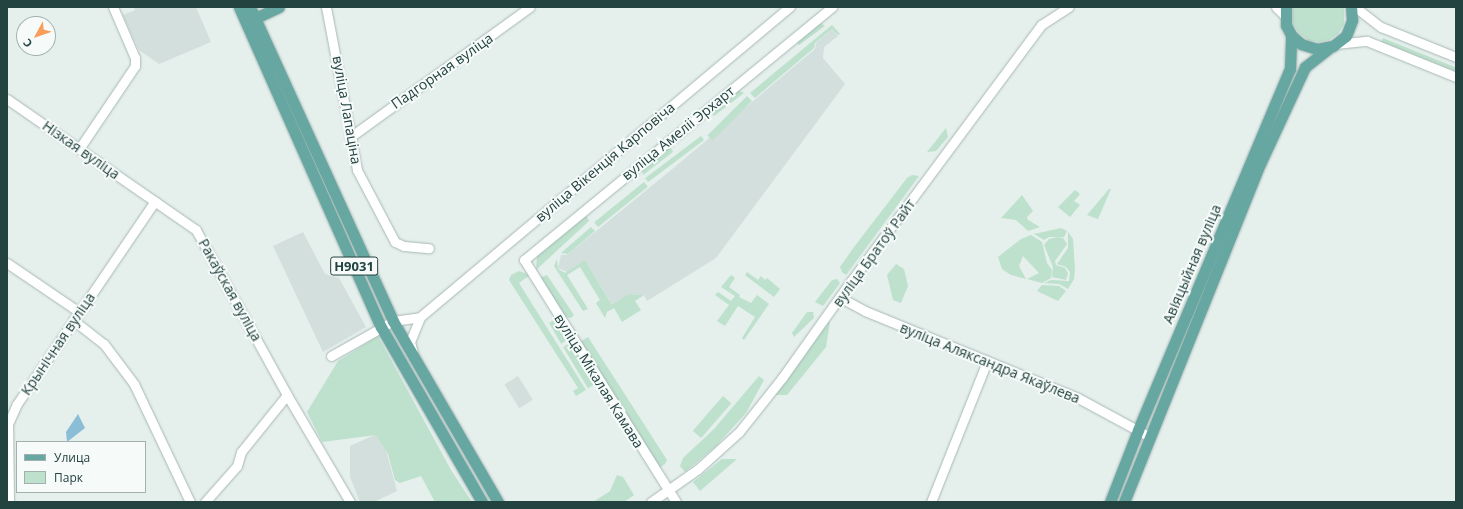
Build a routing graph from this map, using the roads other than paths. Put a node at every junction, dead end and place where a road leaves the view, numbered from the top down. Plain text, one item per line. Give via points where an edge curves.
1 (113, 7) edge
2 (239, 7) edge
3 (250, 7) edge
4 (279, 7) edge
5 (326, 7) edge
6 (530, 7) edge
7 (790, 7) edge
8 (832, 7) edge
9 (1069, 7) edge
10 (1276, 7) edge
11 (1351, 7) edge
12 (1355, 7) edge
13 (1285, 12) edge
14 (251, 20) junction
15 (1291, 35) junction
16 (1332, 46) junction
17 (1456, 57) edge
18 (1456, 76) edge
19 (7, 99) edge
20 (352, 135) junction
21 (79, 149) junction
22 (155, 201) junction
23 (429, 248) dead end
24 (524, 260) joint
25 (7, 263) edge
26 (841, 298) junction
27 (79, 312) junction
28 (420, 317) junction
29 (73, 320) junction
30 (393, 321) junction
31 (382, 327) junction
32 (331, 356) dead end
33 (414, 358) junction
34 (987, 361) junction
35 (402, 364) junction
36 (287, 395) junction
37 (7, 424) edge
38 (1138, 430) junction
39 (1150, 437) junction
40 (668, 491) junction
41 (9, 502) edge
42 (190, 502) edge
43 (205, 502) edge
44 (350, 502) edge
45 (482, 502) edge
46 (498, 502) edge
47 (651, 502) edge
48 (676, 502) edge
49 (931, 502) edge
50 (1110, 502) edge
51 (1124, 502) edge

1 - 21 street via 135,58 135,66
2 - 14 main road, Н9031
3 - 14 main road, Н9031
4 - 14 main road
5 - 20 street, вуліца Лапаціна
6 - 20 street, Падгорная вуліца
7 - 28 street, вуліца Вікенція Карповіча
8 - 24 street, вуліца Амеліі Эрхарт
9 - 26 street, вуліца Братоў Райт via 1041,25
10 - 13 street
11 - 16 main road, Авіяцыйная вуліца via 1352,20 1348,32
12 - 17 street via 1381,27
13 - 15 main road, Авіяцыйная вуліца
14 - 30 main road, Н9031
14 - 31 main road, Н9031
15 - 16 main road via 1308,48
15 - 38 main road, Авіяцыйная вуліца via 1290,69
16 - 18 street via 1367,41
16 - 39 main road, Авіяцыйная вуліца via 1305,67 1260,164
19 - 21 street, Нізкая вуліца
20 - 23 street, вуліца Лапаціна via 357,170 395,242 404,246
21 - 22 street, Нізкая вуліца
22 - 27 street, Крынічная вуліца
22 - 36 street, Ракаўская вуліца via 196,230
24 - 40 street, вуліца Мікалая Камава
25 - 27 street
26 - 34 street, вуліца Аляксандра Якаўлева via 865,311
26 - 40 street, вуліца Братоў Райт via 739,432 698,469
27 - 29 street, Крынічная вуліца
28 - 30 street
28 - 33 street via 410,342
29 - 37 street, Крынічная вуліца via 17,404
29 - 42 street via 104,344 134,384
30 - 31 street
30 - 33 main road, Н9031
31 - 32 street
31 - 35 main road, Н9031
33 - 35 main road
33 - 46 main road, Н9031
34 - 38 street, вуліца Аляксандра Якаўлева via 1078,398
34 - 49 street
35 - 45 main road, Н9031
36 - 43 street via 241,452 237,466
36 - 44 street, Ракаўская вуліца
37 - 41 street, Крынічная вуліца
38 - 39 street, вуліца Аляксандра Якаўлева
38 - 50 main road, Авіяцыйная вуліца
39 - 51 main road, Авіяцыйная вуліца
40 - 47 street, вуліца Братоў Райт
40 - 48 street, вуліца Мікалая Камава

